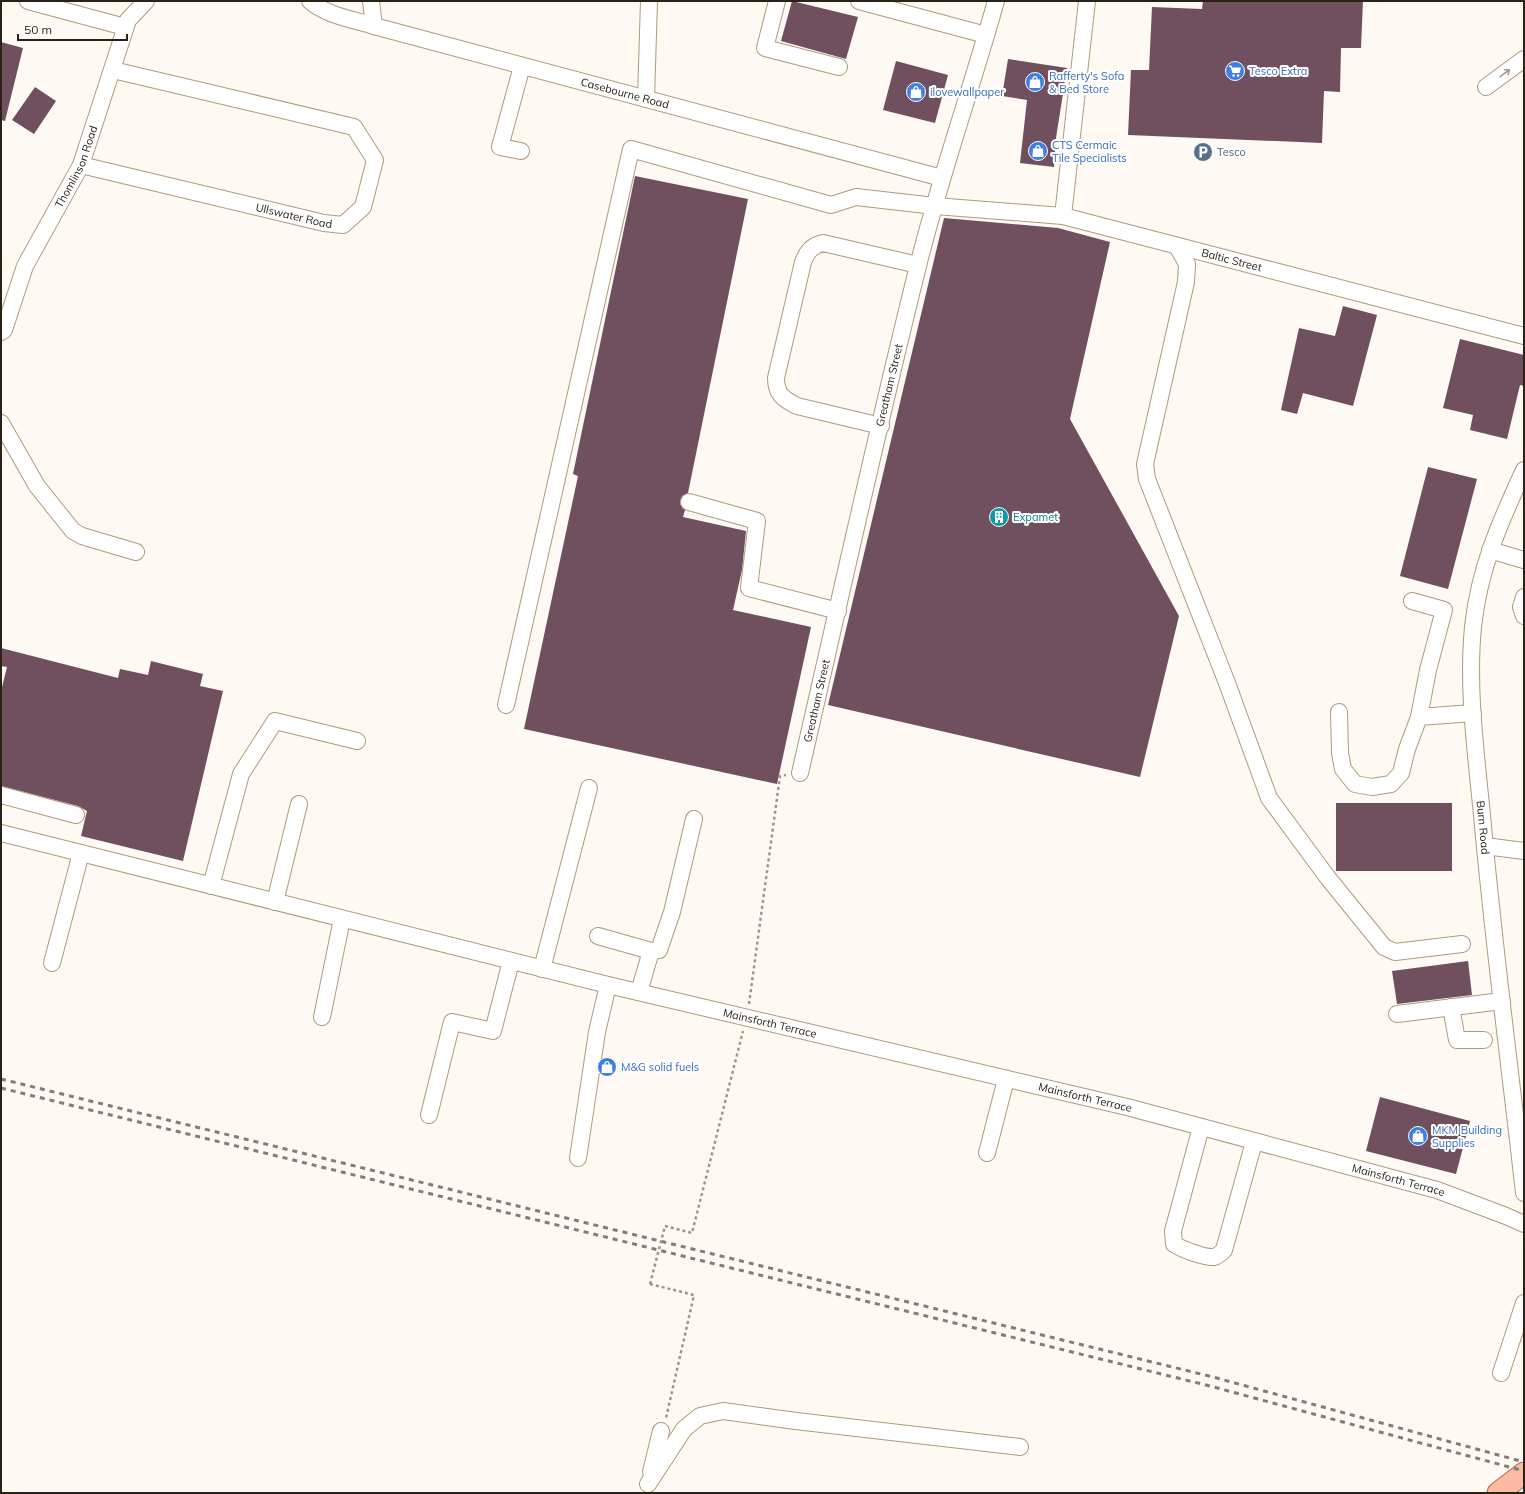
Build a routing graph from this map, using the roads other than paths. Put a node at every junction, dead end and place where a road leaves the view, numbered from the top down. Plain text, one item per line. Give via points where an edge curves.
1 (28, 1) edge
2 (146, 1) edge
3 (310, 1) edge
4 (372, 1) edge
5 (648, 1) edge
6 (777, 1) edge
7 (859, 1) edge
8 (996, 1) edge
9 (1087, 1) edge
10 (902, 6) edge
11 (374, 26) junction
12 (126, 27) junction
13 (986, 35) junction
14 (1524, 59) edge
15 (522, 66) junction
16 (839, 67) dead end
17 (113, 70) junction
18 (1486, 87) dead end
19 (646, 99) junction
20 (521, 151) dead end
21 (81, 165) junction
22 (942, 178) junction
23 (935, 206) junction
24 (1063, 216) junction
25 (1177, 246) junction
26 (918, 265) junction
27 (1, 332) edge
28 (1524, 336) edge
29 (1, 423) edge
30 (881, 426) junction
31 (1524, 470) edge
32 (689, 502) dead end
33 (1490, 550) junction
34 (136, 552) dead end
35 (1524, 560) edge
36 (1524, 597) edge
37 (1412, 601) dead end
38 (838, 611) junction
39 (1524, 616) edge
40 (506, 705) dead end
41 (1339, 712) dead end
42 (1473, 712) junction
43 (1419, 717) junction
44 (357, 741) dead end
45 (800, 773) road end
46 (588, 788) dead end
47 (1, 795) edge
48 (299, 804) dead end
49 (76, 815) dead end
50 (694, 820) dead end
51 (1, 833) edge
52 (1485, 846) junction
53 (1524, 851) edge
54 (81, 853) junction
55 (211, 886) junction
56 (275, 902) junction
57 (342, 918) junction
58 (598, 936) dead end
59 (1462, 944) dead end
60 (651, 951) junction
61 (511, 961) junction
62 (52, 963) dead end
63 (542, 969) junction
64 (608, 985) junction
65 (639, 992) junction
66 (1502, 1001) junction
67 (1451, 1007) junction
68 (1397, 1014) dead end
69 (322, 1017) dead end
70 (1484, 1040) dead end
71 (1006, 1079) junction
72 (429, 1115) dead end
73 (1201, 1127) junction
74 (1254, 1142) junction
75 (987, 1153) dead end
76 (578, 1158) dead end
77 (1524, 1193) edge
78 (1524, 1224) edge
79 (1524, 1303) edge
80 (1501, 1373) dead end
81 (661, 1431) road end
82 (1020, 1447) dead end
83 (1524, 1473) edge
84 (648, 1489) edge
85 (1498, 1493) edge

1 - 12 street
2 - 12 street, Thomlinson Road via 128,20
3 - 11 street, Casebourne Road via 341,16
4 - 11 street
5 - 19 street
6 - 16 street via 765,48
7 - 10 street
8 - 13 street, Greatham Street
9 - 24 street
10 - 13 street
11 - 15 street, Casebourne Road
12 - 17 street, Thomlinson Road
13 - 22 street, Greatham Street
18 -> 14 street
15 - 19 street, Casebourne Road
15 - 20 street via 500,146
17 - 21 street, Thomlinson Road
17 - 21 street, Ullswater Road via 354,127 375,160 363,207 343,225
19 - 22 street, Casebourne Road
21 - 27 street, Thomlinson Road via 25,266 4,330
22 - 23 street, Greatham Street
23 - 24 street, Baltic Street
23 - 26 street, Greatham Street
23 - 40 street, Baltic Street via 856,197 831,205 631,149
24 - 25 street, Baltic Street
25 - 28 street, Baltic Street
25 - 59 street via 1187,264 1186,282 1145,464 1147,480 1269,798 1328,878 1384,947 1395,952
26 - 30 street, Greatham Street
26 - 30 street via 823,243 815,245 807,252 802,262 776,378 776,388 785,400 797,406
29 - 34 street via 37,486 73,531
30 - 38 street, Greatham Street
31 - 33 street, Burn Road
32 - 38 street via 757,521 749,588
33 - 35 street
33 - 42 street, Burn Road via 1482,573 1473,626
36 - 39 street via 1520,607
37 - 43 street via 1444,610
38 - 45 street, Greatham Street
41 - 43 street via 1343,769 1355,784 1372,787 1391,784 1401,773
42 - 43 street
42 - 52 street, Burn Road
44 - 55 street via 275,721 241,774
46 - 63 street
47 - 49 street
48 - 56 street
50 - 60 street via 672,912 659,950
51 - 54 street, Mainsforth Terrace
52 - 53 street
52 - 66 street, Burn Road
54 - 55 street, Mainsforth Terrace
54 - 62 street
55 - 56 street, Mainsforth Terrace
56 - 57 street, Mainsforth Terrace
57 - 61 street, Mainsforth Terrace
57 - 69 street
58 - 60 street
60 - 65 street
61 - 63 street, Mainsforth Terrace
61 - 72 street via 493,1031 452,1022
63 - 64 street, Mainsforth Terrace
64 - 65 street, Mainsforth Terrace
64 - 76 street via 597,1032
65 - 71 street, Mainsforth Terrace
66 - 67 street
66 - 77 street, Burn Road
67 - 68 street
67 - 70 street via 1457,1040
71 - 73 street, Mainsforth Terrace
71 - 75 street
73 - 74 street, Mainsforth Terrace
73 - 74 street via 1172,1231 1174,1244 1180,1249 1213,1257 1224,1250
74 - 78 street, Mainsforth Terrace via 1437,1190
79 - 80 street
81 - 84 street
82 - 84 street via 796,1422 723,1411 700,1416 684,1429
83 - 85 main road

